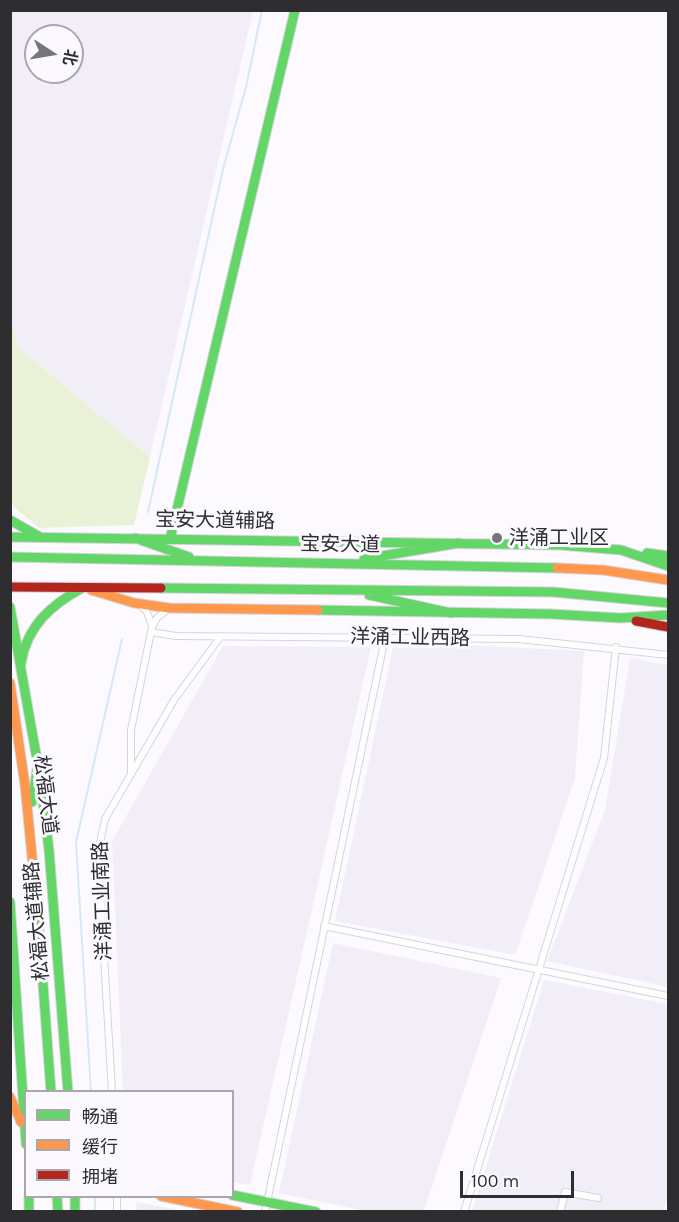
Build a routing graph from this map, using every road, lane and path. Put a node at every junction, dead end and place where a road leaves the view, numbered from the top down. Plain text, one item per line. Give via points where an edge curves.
1 (295, 10) edge
2 (10, 520) edge
3 (10, 537) edge
4 (40, 537) junction
5 (135, 538) junction
6 (171, 539) junction
7 (459, 543) junction
8 (621, 550) junction
9 (669, 556) edge
10 (10, 557) edge
11 (204, 561) junction
12 (334, 563) junction
13 (669, 566) edge
14 (669, 580) edge
15 (10, 587) edge
16 (83, 587) junction
17 (336, 590) junction
18 (669, 603) edge
19 (140, 604) junction
20 (10, 607) edge
21 (169, 608) junction
22 (451, 613) junction
23 (669, 615) edge
24 (607, 618) junction
25 (669, 627) edge
26 (152, 629) junction
27 (221, 636) junction
28 (385, 638) junction
29 (616, 647) junction
30 (669, 655) edge
31 (21, 663) junction
32 (10, 683) edge
33 (38, 764) junction
34 (131, 773) junction
35 (30, 820) junction
36 (10, 902) edge
37 (324, 926) junction
38 (538, 970) junction
39 (669, 996) edge
40 (51, 1090) edge
41 (68, 1090) edge
42 (112, 1090) edge
43 (10, 1097) edge
44 (24, 1120) edge
45 (24, 1133) edge
46 (234, 1196) edge
47 (166, 1198) edge
48 (598, 1198) dead end
49 (266, 1207) edge
50 (238, 1212) edge
51 (316, 1212) edge
52 (464, 1212) edge
53 (560, 1212) edge

1 - 6 main road
2 - 4 main road
3 - 4 main road, 宝安大道辅路
4 - 5 main road, 宝安大道辅路
5 - 6 main road, 宝安大道辅路
5 - 11 main road
6 - 7 main road, 宝安大道辅路
7 - 8 main road, 宝安大道辅路
7 - 12 main road
8 - 9 main road
8 - 13 main road, 宝安大道辅路
10 - 11 main road, 宝安大道
11 - 12 main road, 宝安大道
12 - 14 main road, 宝安大道 via 585,569
15 - 16 main road
16 - 17 main road
16 - 19 main road
16 - 31 main road via 36,623
17 - 18 main road via 553,592
17 - 22 main road
19 - 21 main road
19 - 26 street
20 - 31 main road, 松福大道辅路
21 - 22 main road
21 - 26 street via 160,614
22 - 24 main road
23 - 24 main road
24 - 25 main road
26 - 27 street, 洋涌工业西路 via 176,636
26 - 34 street via 131,730
27 - 28 street, 洋涌工业西路
27 - 34 street, 洋涌工业南路 via 174,700
28 - 29 street, 洋涌工业西路 via 519,639
28 - 37 street
29 - 30 street, 洋涌工业西路
29 - 38 street via 606,750
31 - 33 main road, 松福大道辅路
32 - 35 main road, 松福大道
33 - 35 main road
33 - 41 main road, 松福大道辅路 via 55,903
34 - 42 street, 洋涌工业南路 via 105,819 98,847
35 - 40 main road, 松福大道 via 42,936
36 - 44 main road
37 - 38 street
37 - 49 street
38 - 39 street
38 - 52 street
43 - 45 main road
46 - 49 main road
47 - 50 main road
48 - 53 street via 565,1192
49 - 51 main road

